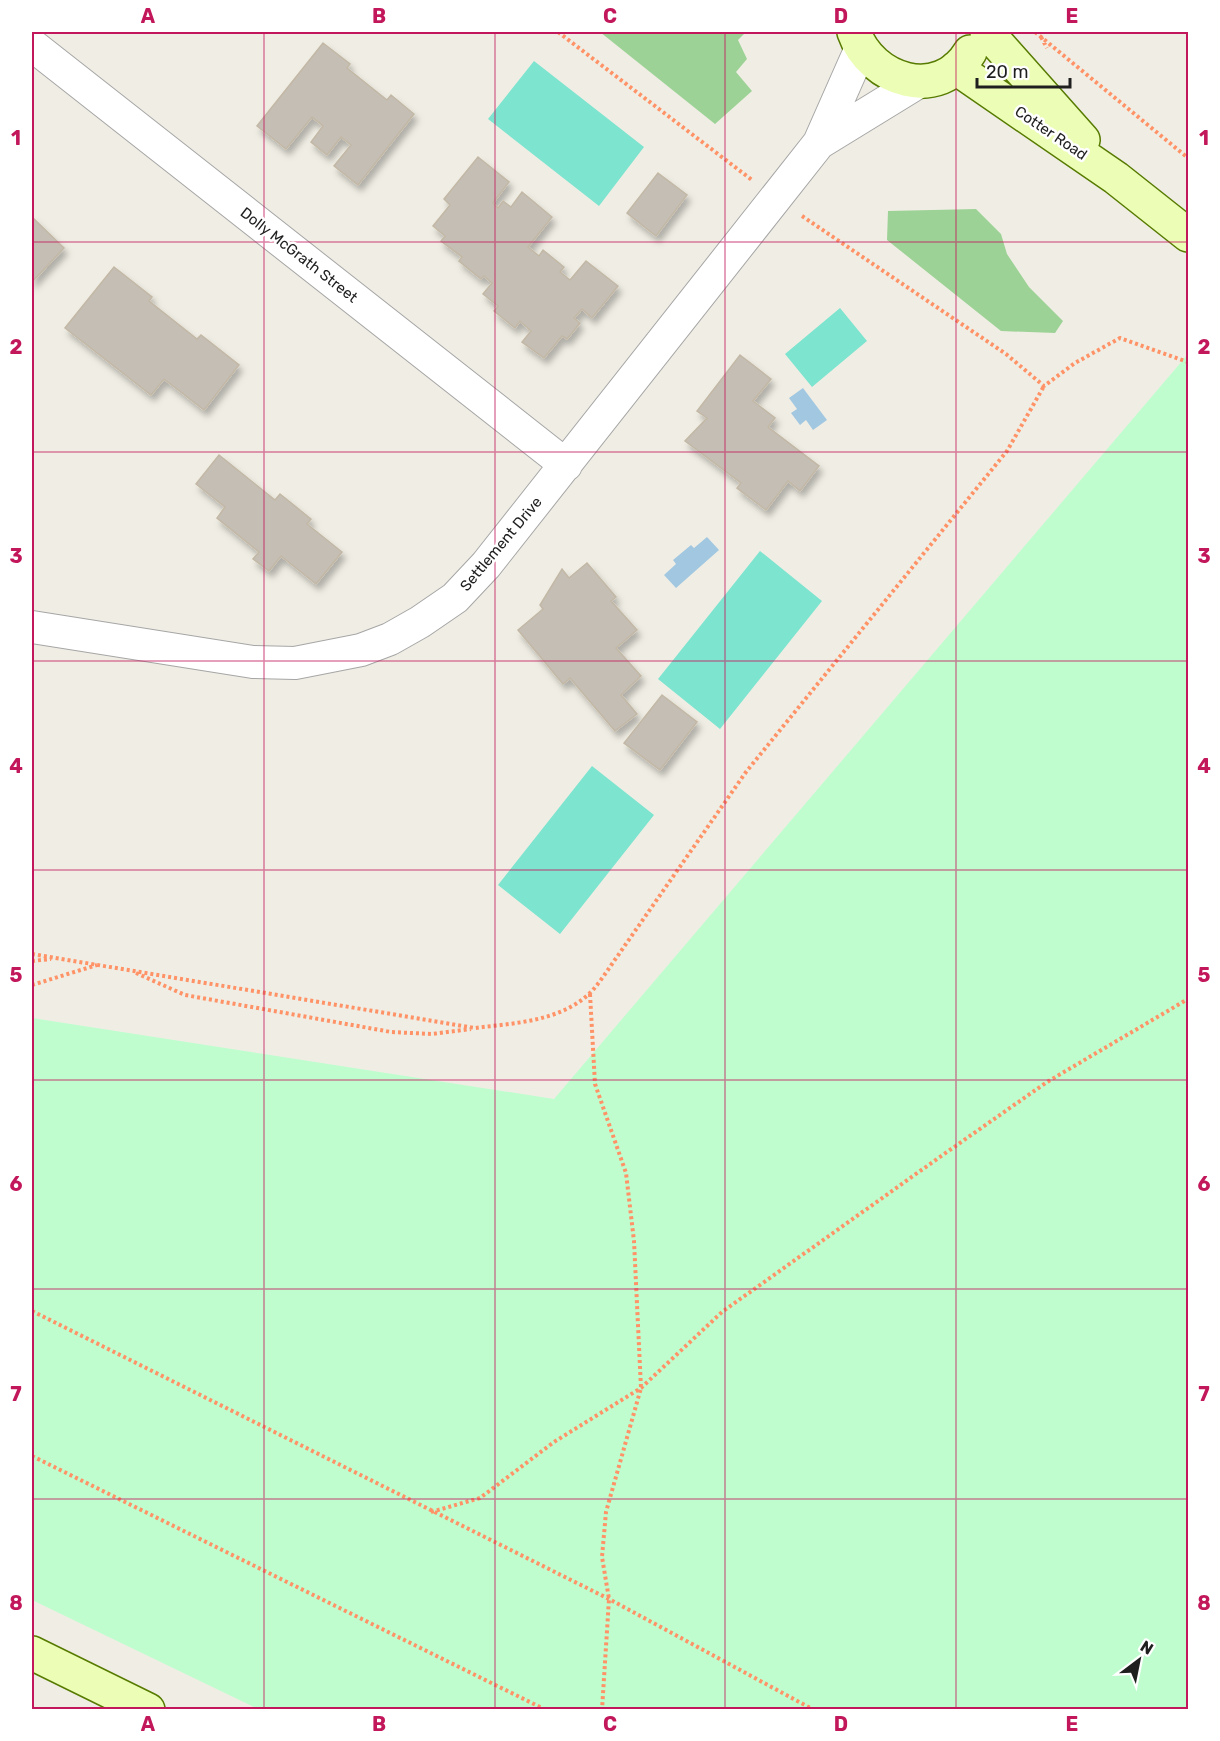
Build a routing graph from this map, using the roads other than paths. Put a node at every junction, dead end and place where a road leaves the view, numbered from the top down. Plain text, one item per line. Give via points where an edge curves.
1 (978, 32) edge
2 (987, 32) edge
3 (858, 40) edge
4 (32, 45) edge
5 (956, 68) junction
6 (920, 81) junction
7 (819, 143) junction
8 (1116, 178) junction
9 (1188, 235) edge
10 (566, 465) junction
11 (32, 627) edge
12 (32, 1653) edge
13 (148, 1710) edge

1 - 5 main road via 968,56
2 - 8 main road, Cotter Road
3 - 6 main road via 872,63 886,73
3 - 7 street, Settlement Drive
4 - 10 street, Dolly McGrath Street
5 - 6 main road
5 - 8 main road, Cotter Road
6 - 7 street, Settlement Drive
7 - 10 street, Settlement Drive
8 - 9 main road, Cotter Road
10 - 11 street, Settlement Drive via 455,598 420,622 361,650 295,663 253,662
12 - 13 main road

